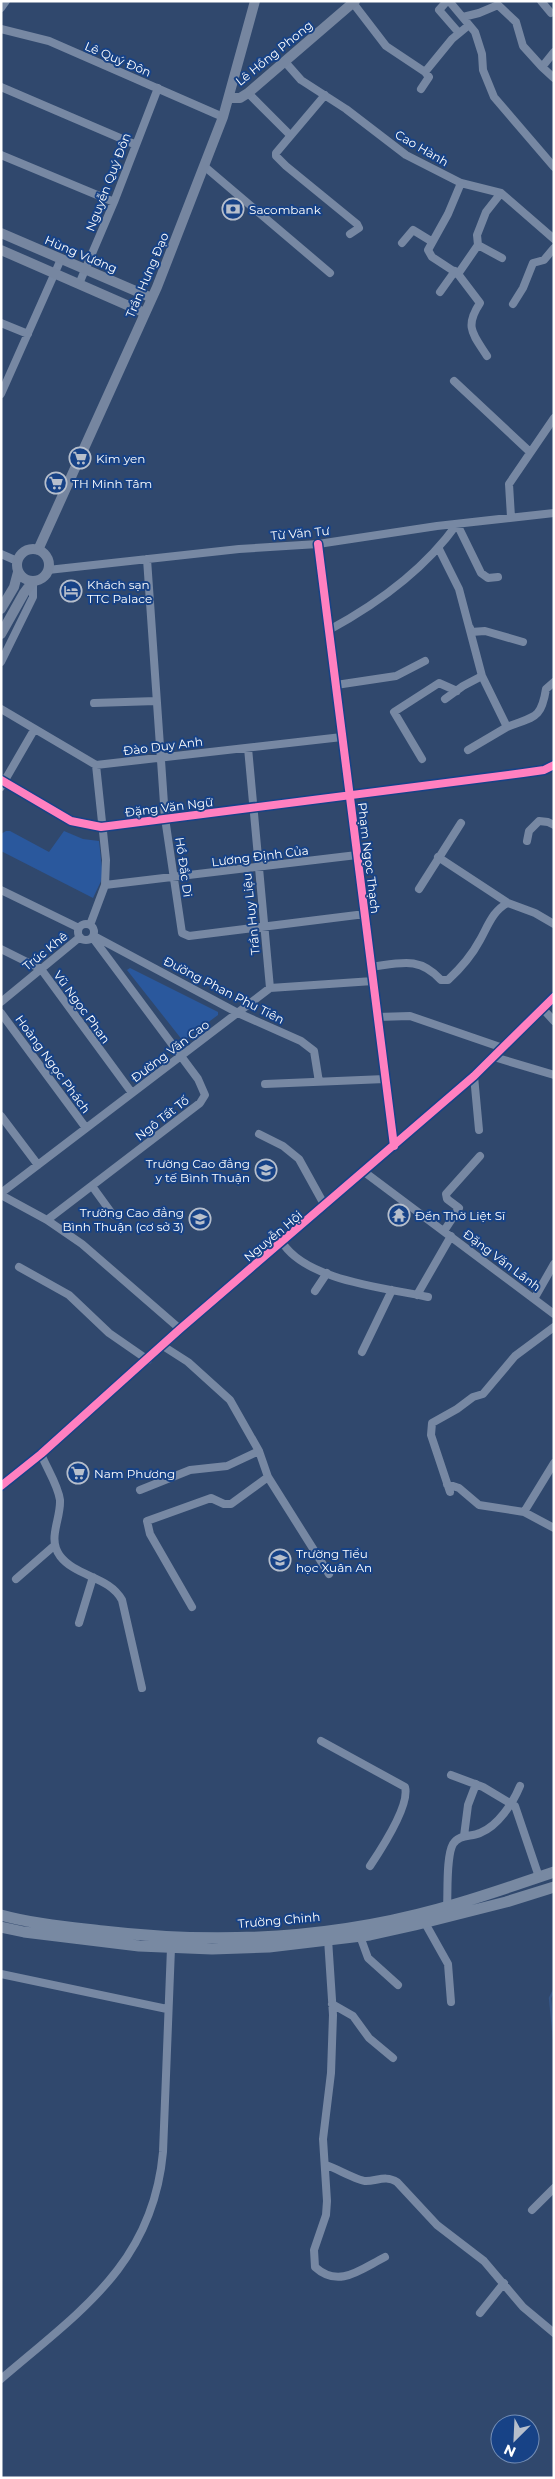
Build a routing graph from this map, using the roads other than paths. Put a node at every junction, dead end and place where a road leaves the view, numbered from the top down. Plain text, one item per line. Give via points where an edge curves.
1 (6, 1) edge
2 (255, 1) edge
3 (448, 1) edge
4 (541, 1) edge
5 (354, 2) edge
6 (1, 8) edge
7 (551, 13) dead end
8 (463, 17) junction
9 (469, 25) junction
10 (1, 29) edge
11 (460, 33) junction
12 (554, 52) edge
13 (286, 63) junction
14 (542, 67) junction
15 (425, 72) junction
16 (554, 78) edge
17 (1, 87) edge
18 (158, 88) junction
19 (421, 89) dead end
20 (248, 94) junction
21 (325, 95) junction
22 (229, 98) junction
23 (223, 117) junction
24 (290, 135) junction
25 (134, 144) junction
26 (1, 155) edge
27 (204, 166) junction
28 (554, 167) edge
29 (461, 183) junction
30 (501, 193) junction
31 (114, 202) junction
32 (1, 233) edge
33 (350, 234) dead end
34 (554, 239) edge
35 (431, 242) junction
36 (402, 243) dead end
37 (478, 244) junction
38 (554, 248) edge
39 (1, 250) edge
40 (502, 258) dead end
41 (61, 259) junction
42 (85, 269) junction
43 (456, 272) junction
44 (330, 273) dead end
45 (54, 274) junction
46 (79, 284) junction
47 (440, 292) dead end
48 (152, 298) junction
49 (513, 304) dead end
50 (145, 313) junction
51 (1, 323) edge
52 (28, 334) junction
53 (487, 356) dead end
54 (454, 380) dead end
55 (1, 394) edge
56 (554, 418) edge
57 (530, 452) junction
58 (554, 512) edge
59 (510, 518) junction
60 (457, 524) junction
61 (318, 544) junction
62 (439, 548) junction
63 (38, 550) junction
64 (1, 554) edge
65 (147, 559) junction
66 (17, 561) junction
67 (48, 570) junction
68 (18, 572) junction
69 (498, 577) dead end
70 (33, 581) junction
71 (1, 609) edge
72 (329, 630) junction
73 (471, 632) junction
74 (1, 634) edge
75 (523, 642) dead end
76 (425, 660) dead end
77 (1, 662) edge
78 (482, 676) junction
79 (554, 682) edge
80 (336, 685) junction
81 (457, 691) junction
82 (445, 699) dead end
83 (156, 701) junction
84 (94, 703) dead end
85 (1, 709) edge
86 (507, 727) junction
87 (34, 730) junction
88 (342, 737) junction
89 (248, 748) junction
90 (468, 750) dead end
91 (160, 757) junction
92 (422, 759) dead end
93 (96, 765) junction
94 (554, 765) edge
95 (2, 783) edge
96 (350, 796) junction
97 (253, 809) junction
98 (165, 818) junction
99 (461, 823) dead end
100 (554, 825) edge
101 (102, 827) junction
102 (526, 841) dead end
103 (357, 855) junction
104 (438, 857) junction
105 (258, 868) junction
106 (175, 877) junction
107 (105, 886) junction
108 (419, 889) dead end
109 (1, 890) edge
110 (508, 903) junction
111 (365, 914) junction
112 (554, 924) edge
113 (90, 925) junction
114 (79, 928) junction
115 (264, 928) junction
116 (80, 937) junction
117 (93, 937) junction
118 (1, 949) edge
119 (119, 949) junction
120 (108, 960) junction
121 (371, 967) junction
122 (41, 969) junction
123 (373, 980) junction
124 (270, 988) junction
125 (554, 997) edge
126 (1, 1002) edge
127 (543, 1009) junction
128 (1, 1013) edge
129 (238, 1013) junction
130 (377, 1017) junction
131 (554, 1021) edge
132 (503, 1048) junction
133 (181, 1056) junction
134 (494, 1057) junction
135 (554, 1074) edge
136 (474, 1076) junction
137 (385, 1079) junction
138 (319, 1082) junction
139 (264, 1084) dead end
140 (132, 1093) junction
141 (1, 1116) edge
142 (86, 1128) junction
143 (478, 1130) dead end
144 (259, 1134) dead end
145 (394, 1146) junction
146 (480, 1156) dead end
147 (38, 1165) junction
148 (363, 1171) junction
149 (92, 1186) junction
150 (1, 1194) edge
151 (325, 1206) junction
152 (113, 1215) dead end
153 (47, 1220) junction
154 (444, 1231) junction
155 (452, 1236) junction
156 (282, 1242) junction
157 (554, 1264) edge
158 (19, 1267) dead end
159 (327, 1273) junction
160 (392, 1290) junction
161 (315, 1291) dead end
162 (417, 1295) junction
163 (428, 1298) dead end
164 (534, 1300) junction
165 (554, 1314) edge
166 (554, 1328) edge
167 (180, 1329) junction
168 (163, 1346) junction
169 (362, 1352) dead end
170 (148, 1360) junction
171 (259, 1451) junction
172 (41, 1454) junction
173 (554, 1463) edge
174 (268, 1477) junction
175 (447, 1484) junction
176 (1, 1486) edge
177 (140, 1490) dead end
178 (450, 1492) dead end
179 (524, 1512) junction
180 (554, 1528) edge
181 (55, 1545) junction
182 (329, 1574) dead end
183 (93, 1577) junction
184 (16, 1579) dead end
185 (192, 1607) dead end
186 (79, 1622) dead end
187 (142, 1688) dead end
188 (321, 1740) dead end
189 (451, 1775) dead end
190 (476, 1784) junction
191 (520, 1786) dead end
192 (510, 1802) junction
193 (464, 1836) junction
194 (370, 1866) dead end
195 (554, 1872) edge
196 (539, 1877) junction
197 (554, 1887) edge
198 (447, 1907) junction
199 (1, 1916) edge
200 (425, 1923) junction
201 (1, 1927) edge
202 (360, 1936) junction
203 (328, 1939) junction
204 (171, 1948) junction
205 (1, 1974) edge
206 (398, 1985) dead end
207 (451, 2002) dead end
208 (332, 2004) junction
209 (167, 2008) junction
210 (393, 2058) dead end
211 (326, 2165) junction
212 (554, 2188) edge
213 (532, 2210) dead end
214 (385, 2256) dead end
215 (504, 2284) junction
216 (480, 2313) dead end
217 (554, 2333) edge
218 (1, 2379) edge

1 - 6 street
2 - 22 main road, Trần Hưng Đạo
3 - 8 street
3 - 11 street via 439,10
4 - 7 street
5 - 13 main road, Lê Hồng Phong
5 - 15 street via 386,46
8 - 9 street
8 - 14 street via 498,5 516,22 523,46
9 - 11 street
9 - 28 street via 475,32 483,70 494,98
10 - 18 street, Lê Quý Đôn via 48,41
11 - 15 street
12 - 14 street
13 - 20 main road, Lê Hồng Phong
13 - 21 street, Cao Hành via 302,80
14 - 16 street
15 - 19 street via 429,77
17 - 25 street
18 - 23 street, Lê Quý Đôn
18 - 25 street, Nguyễn Quý Đôn
20 - 22 main road, Lê Hồng Phong
20 - 24 street
21 - 24 street
21 - 29 street, Cao Hành via 406,155
22 - 23 main road, Trần Hưng Đạo
23 - 27 main road, Trần Hưng Đạo
24 - 33 street via 276,156 357,224 359,228
25 - 31 street, Nguyễn Quý Đôn
26 - 31 street
27 - 44 street
27 - 48 main road, Trần Hưng Đạo
29 - 30 street, Cao Hành
29 - 35 street
30 - 34 street, Cao Hành
30 - 37 street via 486,212
31 - 42 street, Nguyễn Quý Đôn
32 - 41 main road, Hùng Vương
35 - 36 street via 413,230
35 - 43 street via 428,253
37 - 40 street
37 - 43 street
38 - 49 street via 544,260 533,263
39 - 45 main road
41 - 42 main road, Hùng Vương
41 - 45 street
42 - 46 street, Nguyễn Quý Đôn
42 - 48 main road, Hùng Vương
43 - 47 street
43 - 53 street via 480,303 470,323
45 - 46 main road
45 - 52 street
46 - 50 main road
48 - 50 main road, Trần Hưng Đạo
50 - 63 main road, Trần Hưng Đạo
51 - 52 street
52 - 55 street
54 - 57 street
56 - 57 street
57 - 59 street via 509,484
58 - 59 street, Từ Văn Tư
59 - 60 street, Từ Văn Tư
60 - 61 street, Từ Văn Tư
60 - 62 street
60 - 69 street via 481,573 488,578
61 - 65 street, Từ Văn Tư via 239,548
61 - 72 street, Phạm Ngọc Thạch
62 - 72 street via 360,613
62 - 73 street via 459,589
63 - 66 main road via 27,550
63 - 67 main road via 47,557
64 - 66 street
65 - 67 street, Từ Văn Tư
65 - 83 street, Hồ Đắc Di
66 - 68 main road
67 - 70 main road via 41,579
68 - 70 main road
68 - 71 main road via 14,587
70 - 74 main road
70 - 77 street via 33,597
72 - 80 street, Phạm Ngọc Thạch
73 - 75 street via 485,631
73 - 78 street
76 - 80 street via 396,676
78 - 81 street
78 - 86 street
79 - 86 street via 546,689 542,710
80 - 88 street, Phạm Ngọc Thạch
81 - 82 street
81 - 92 street via 439,683 394,712
83 - 84 street
83 - 91 street, Hồ Đắc Di
85 - 87 street
86 - 90 street
87 - 93 street
87 - 95 street
88 - 89 street, Đào Duy Anh
88 - 96 street, Phạm Ngọc Thạch
89 - 91 street, Đào Duy Anh
89 - 97 street, Trần Huy Liệu
91 - 93 street, Đào Duy Anh
91 - 98 street, Hồ Đắc Di
93 - 101 street
94 - 96 street, Đặng Văn Ngữ via 544,770
95 - 101 street, Đặng Văn Ngữ via 71,821
96 - 97 street, Đặng Văn Ngữ
96 - 103 street, Phạm Ngọc Thạch
97 - 98 street, Đặng Văn Ngữ
97 - 105 street, Trần Huy Liệu
98 - 101 street, Đặng Văn Ngữ
98 - 106 street, Hồ Đắc Di
99 - 104 street
100 - 102 street via 539,821 529,831
101 - 107 street
103 - 105 street, Lương Định Của
103 - 111 street, Phạm Ngọc Thạch
104 - 108 street
104 - 110 street
105 - 106 street, Lương Định Của
105 - 115 street, Trần Huy Liệu
106 - 107 street, Lương Định Của
106 - 115 street, Hồ Đắc Di via 182,934 190,936
107 - 113 street
109 - 114 street
110 - 112 street
110 - 121 street via 494,914 463,965 448,980 441,980 427,967 414,963
111 - 115 street, Hồ Đắc Di
111 - 121 street, Phạm Ngọc Thạch
113 - 114 street
113 - 117 street via 94,930
114 - 116 street
115 - 124 street, Trần Huy Liệu
116 - 117 street via 87,940
116 - 122 street, Trúc Khê
117 - 119 street, Đường Phan Phu Tiên
117 - 120 street, Ngô Tất Tố
118 - 122 street, Vũ Ngọc Phan
119 - 120 street
119 - 129 street, Đường Phan Phu Tiên
120 - 133 street, Ngô Tất Tố
121 - 123 street, Phạm Ngọc Thạch
122 - 126 street, Trúc Khê
122 - 140 street, Vũ Ngọc Phan
123 - 124 street
123 - 130 street, Phạm Ngọc Thạch
124 - 129 street, Đường Văn Cao
125 - 127 street, Nguyễn Hội
127 - 131 street
127 - 132 street, Nguyễn Hội
128 - 142 street, Hoàng Ngọc Phách
129 - 133 street, Đường Văn Cao
129 - 138 street, Đường Phan Phu Tiên via 309,1046 316,1057
130 - 132 street via 410,1016
130 - 137 street, Phạm Ngọc Thạch
132 - 134 street, Nguyễn Hội
133 - 140 street, Đường Văn Cao
133 - 149 street, Ngô Tất Tố via 205,1090 203,1100
134 - 135 street
134 - 136 street, Nguyễn Hội
136 - 143 street
136 - 145 street, Nguyễn Hội
137 - 138 street
137 - 145 street, Phạm Ngọc Thạch
138 - 139 street
140 - 142 street, Đường Văn Cao
141 - 147 street
142 - 147 street, Đường Văn Cao
144 - 151 street via 283,1146 299,1159
145 - 148 street, Nguyễn Hội
146 - 154 street via 446,1194 459,1208
147 - 150 street, Đường Văn Cao
148 - 151 street, Nguyễn Hội
148 - 154 street, Đặng Văn Lãnh
149 - 152 street
149 - 153 street, Ngô Tất Tố
150 - 153 street
151 - 156 street, Nguyễn Hội
153 - 167 street via 82,1244
154 - 155 street, Đặng Văn Lãnh
155 - 162 street
155 - 164 street, Đặng Văn Lãnh
156 - 159 street via 301,1261
156 - 167 street, Nguyễn Hội
157 - 164 street
158 - 170 street via 69,1295 109,1333
159 - 160 street
159 - 161 street
160 - 162 street
160 - 169 street
162 - 163 street
164 - 165 street, Đặng Văn Lãnh
166 - 175 street via 515,1356 483,1394 473,1396 432,1423 430,1432
167 - 168 street, Nguyễn Hội
168 - 170 street, Nguyễn Hội
168 - 171 street via 188,1362 230,1400
170 - 172 street, Nguyễn Hội
171 - 174 street
171 - 177 street via 228,1466 190,1470
172 - 176 street, Nguyễn Hội
172 - 181 street via 60,1497
173 - 179 street
174 - 182 street
174 - 185 street via 231,1504 211,1498 147,1521 155,1543
175 - 178 street
175 - 179 street via 459,1488 479,1505
179 - 180 street
181 - 183 street via 70,1566
181 - 184 street
183 - 186 street
183 - 187 street via 111,1586 122,1600
188 - 194 street via 334,1750 402,1784 406,1790 388,1841
189 - 190 street
190 - 192 street
190 - 193 street via 468,1805
191 - 192 street
192 - 193 street via 499,1819 482,1833
192 - 196 street via 518,1810
193 - 198 street via 451,1848
195 - 196 highway, Trường Chinh
196 - 198 highway, Trường Chinh
197 - 200 highway, Trường Chinh
198 - 199 highway, Trường Chinh via 358,1926 253,1938 172,1938
200 - 202 highway, Trường Chinh
200 - 207 street via 448,1964
201 - 204 highway, Trường Chinh via 32,1934
202 - 203 highway, Trường Chinh
202 - 206 street via 368,1958
203 - 204 highway, Trường Chinh via 239,1949
203 - 208 street
204 - 209 street
205 - 209 street
208 - 210 street via 353,2016 369,2038
208 - 211 street via 330,2073 323,2139
209 - 218 street via 162,2159 157,2193 149,2216 130,2254 106,2286
211 - 214 street via 326,2215 314,2250 315,2267 324,2275 344,2277
211 - 215 street via 357,2180 393,2180
212 - 213 street
215 - 216 street
215 - 217 street via 523,2307

